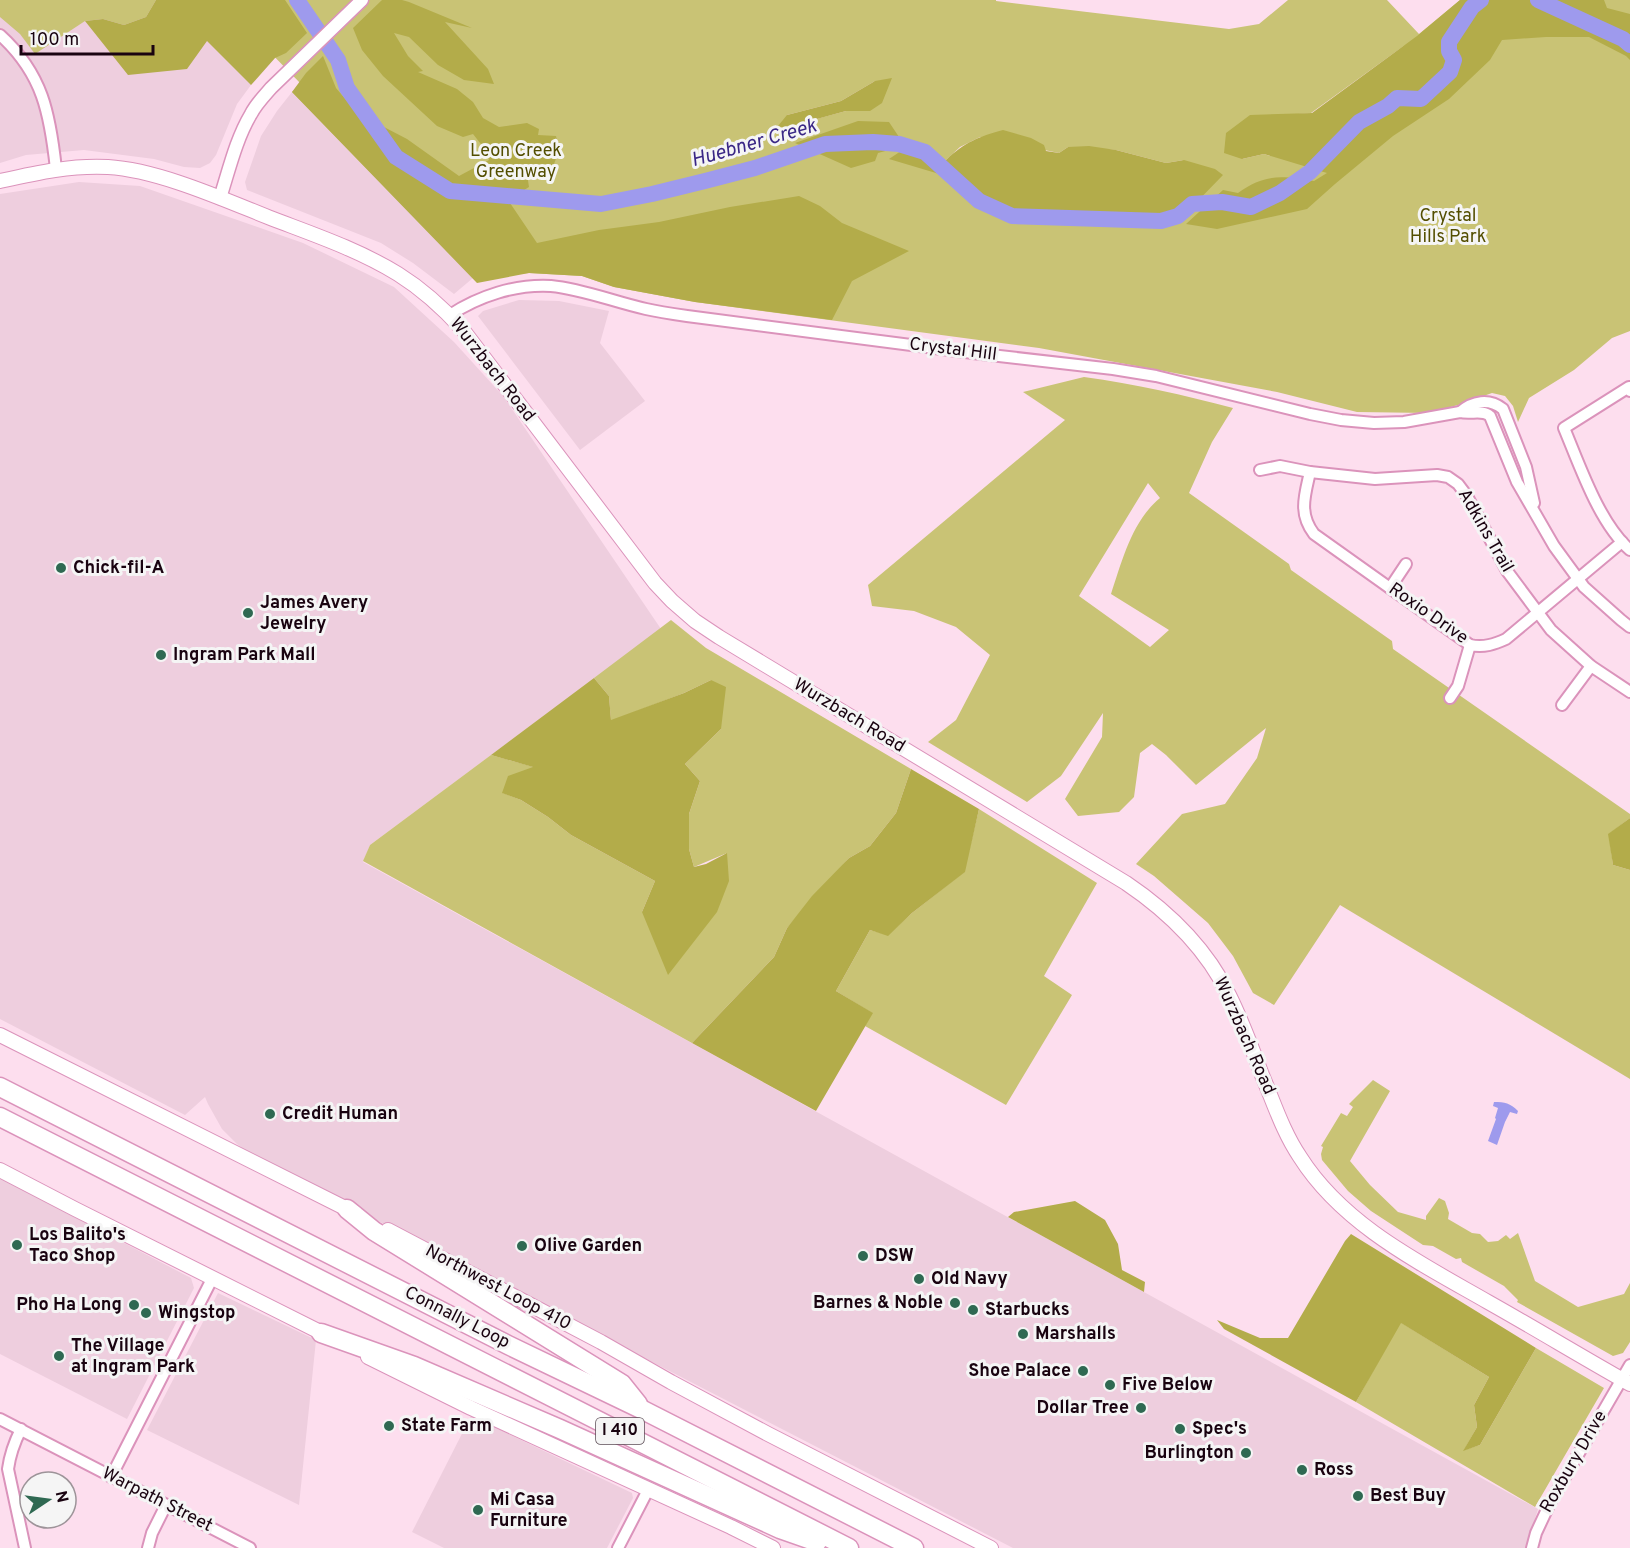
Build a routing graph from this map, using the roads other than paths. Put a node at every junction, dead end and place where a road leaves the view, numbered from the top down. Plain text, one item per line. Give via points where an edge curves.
1 (362, 0) edge
2 (0, 34) edge
3 (56, 169) junction
4 (0, 181) edge
5 (220, 198) junction
6 (450, 315) junction
7 (1629, 389) edge
8 (1460, 412) junction
9 (1260, 470) dead end
10 (1310, 472) junction
11 (1536, 514) junction
12 (1622, 542) junction
13 (1630, 550) edge
14 (1406, 564) dead end
15 (1577, 578) junction
16 (1390, 588) junction
17 (1538, 613) junction
18 (1630, 627) edge
19 (1470, 645) junction
20 (1591, 666) junction
21 (1630, 692) edge
22 (1450, 698) dead end
23 (1562, 705) dead end
24 (0, 1035) edge
25 (0, 1076) edge
26 (0, 1087) edge
27 (52, 1113) junction
28 (0, 1117) edge
29 (0, 1170) edge
30 (347, 1209) junction
31 (212, 1279) junction
32 (321, 1333) junction
33 (1630, 1365) edge
34 (1626, 1382) edge
35 (643, 1410) junction
36 (0, 1419) edge
37 (21, 1429) junction
38 (111, 1477) junction
39 (648, 1490) junction
40 (166, 1505) junction
41 (25, 1548) edge
42 (148, 1548) edge
43 (250, 1548) edge
44 (618, 1548) edge
45 (773, 1548) edge
46 (836, 1548) edge
47 (849, 1548) edge
48 (914, 1548) edge
49 (991, 1548) edge
50 (1532, 1548) edge

1 - 5 street via 271,88 250,114
2 - 3 street via 28,66 43,96
3 - 4 main road, Wurzbach Road
3 - 5 main road, Wurzbach Road via 110,167 169,180
5 - 6 main road, Wurzbach Road via 383,265
6 - 8 street, Crystal Hill via 500,291 551,286 687,316 1156,376 1341,420 1404,422
6 - 34 main road, Wurzbach Road via 672,601 719,637 1152,901 1199,947 1215,970 1229,993 1284,1130 1300,1158 1338,1203 1373,1232 1435,1271
7 - 12 street via 1564,428 1591,493
8 - 11 street, Crystal Hill via 1490,416 1517,482
8 - 11 street, Crystal Hill via 1484,402 1497,404 1505,413 1526,467
9 - 10 street, Adkins Trail via 1280,466
10 - 16 street, Roxio Drive via 1303,502 1314,534
10 - 17 street, Adkins Trail via 1375,479 1448,477 1467,496 1507,571
11 - 15 street
12 - 13 street
12 - 15 street, Roxio Drive
14 - 16 street
15 - 17 street, Roxio Drive
15 - 18 street
16 - 19 street, Roxio Drive
17 - 19 street, Roxio Drive via 1506,639 1493,645
17 - 20 street, Adkins Trail
19 - 22 street via 1458,686
20 - 21 street, Adkins Trail
20 - 23 street
24 - 30 main road, Northwest Loop 410
25 - 27 highway
26 - 27 highway, Connally Loop / I 410
27 - 35 highway, Connally Loop / I 410
28 - 47 highway, Connally Loop / I 410
29 - 31 main road
30 - 35 highway via 374,1231 622,1384
30 - 49 main road, Northwest Loop 410 via 759,1430
31 - 32 main road
31 - 38 street
32 - 39 main road
32 - 46 highway via 414,1366 780,1529
33 - 34 street, Roxbury Drive
34 - 50 street, Roxbury Drive via 1550,1503
35 - 48 highway, Connally Loop / I 410
36 - 37 street, Warpath Street
37 - 38 street, Warpath Street
37 - 41 street via 8,1469
38 - 40 street, Warpath Street
39 - 44 street
39 - 45 main road
40 - 42 street
40 - 43 street, Warpath Street

